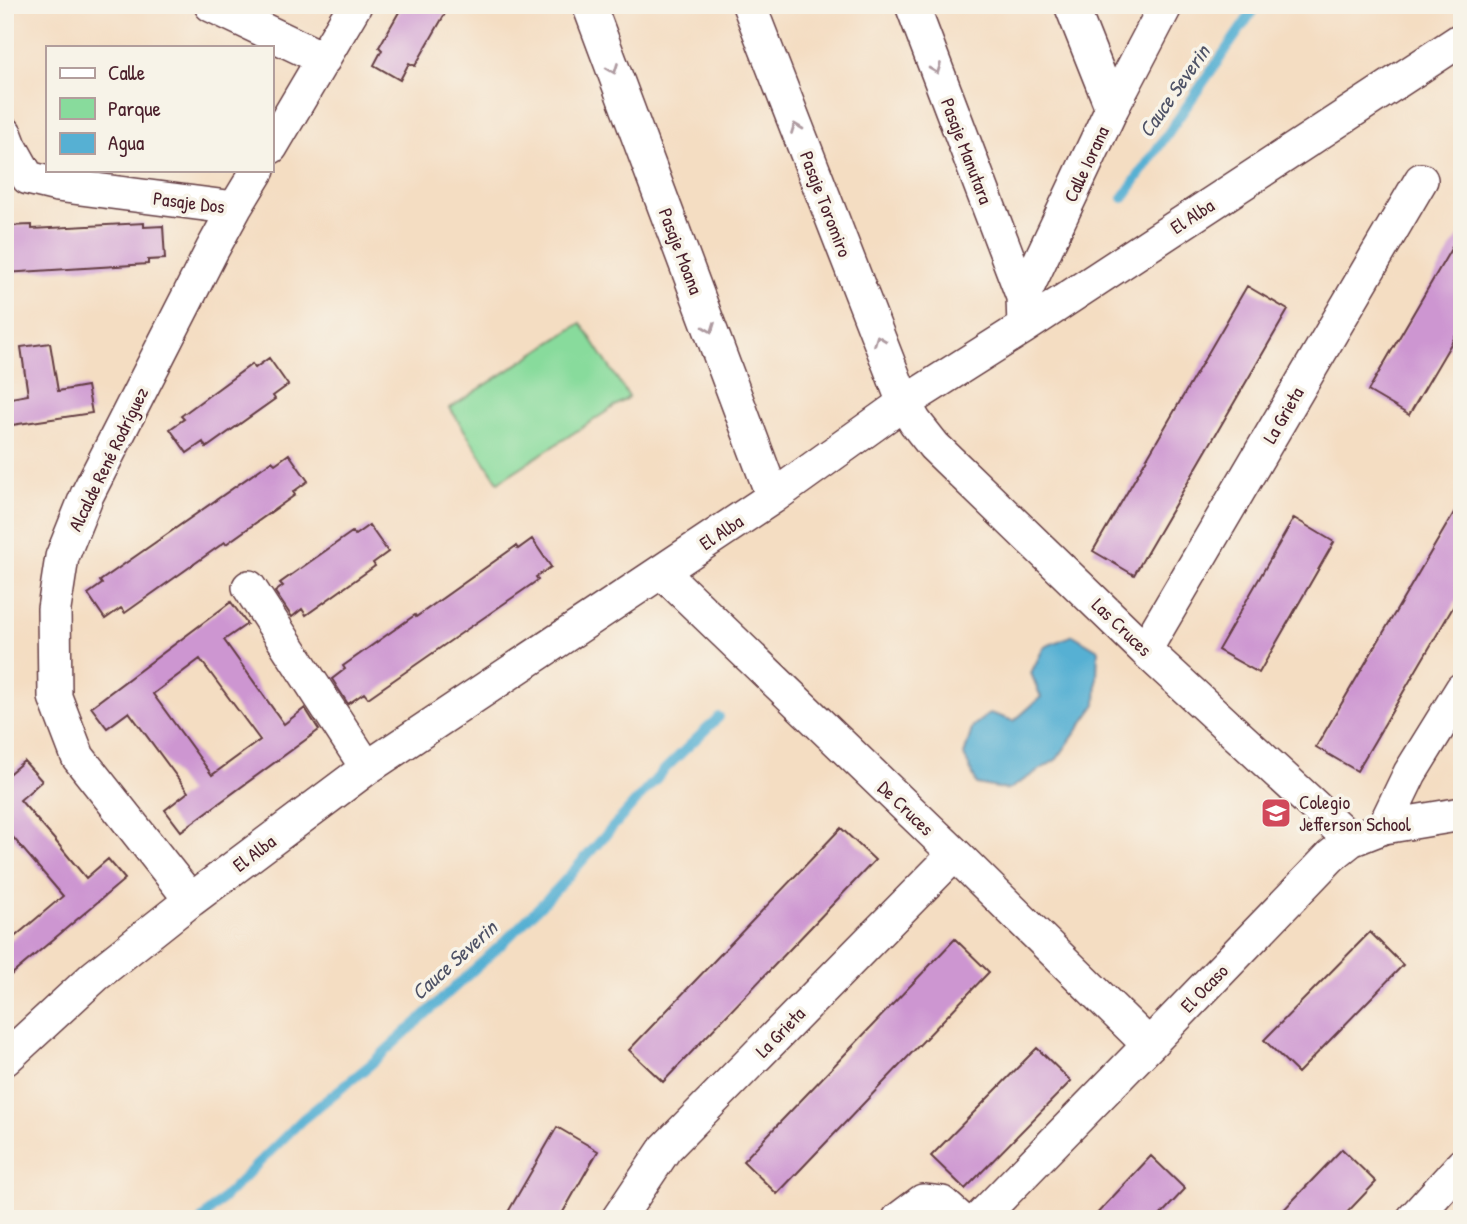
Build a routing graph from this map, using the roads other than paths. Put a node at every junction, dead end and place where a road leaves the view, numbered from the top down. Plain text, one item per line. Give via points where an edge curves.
1 (211, 5) edge
2 (355, 5) edge
3 (589, 5) edge
4 (749, 5) edge
5 (912, 5) edge
6 (1071, 5) edge
7 (1166, 5) edge
8 (1462, 39) edge
9 (324, 59) junction
10 (1112, 108) junction
11 (5, 133) edge
12 (273, 144) edge
13 (257, 172) edge
14 (1421, 180) dead end
15 (235, 208) junction
16 (1023, 312) junction
17 (904, 403) junction
18 (773, 497) junction
19 (662, 572) junction
20 (249, 587) dead end
21 (1145, 650) junction
22 (1462, 689) edge
23 (367, 768) junction
24 (1462, 814) edge
25 (1384, 827) junction
26 (1351, 840) junction
27 (955, 854) junction
28 (191, 900) junction
29 (1149, 1045) junction
30 (6, 1057) edge
31 (1462, 1165) edge
32 (618, 1219) edge
33 (899, 1219) edge
34 (960, 1219) edge
35 (979, 1219) edge
36 (1413, 1219) edge

1 - 9 street
2 - 9 street
3 -> 18 street, Pasaje Moana
17 -> 4 street, Pasaje Toromiro
5 -> 16 street, Pasaje Manutara
6 - 10 street
7 - 10 street, Calle Iorana
8 - 16 street, El Alba
9 - 12 street
10 - 16 street, Calle Iorana
11 - 15 street, Pasaje Dos via 28,178
13 - 15 street, Alcalde René Rodríguez
14 - 21 street, La Grieta
15 - 28 street, Alcalde René Rodríguez via 86,495 62,557 54,609 55,697 78,757
16 - 17 street, El Alba
17 - 18 street, El Alba
17 - 21 street, Las Cruces via 934,446
18 - 19 street, El Alba
19 - 23 street, El Alba
19 - 27 street, De Cruces
20 - 23 street
21 - 26 street, Las Cruces
22 - 25 street via 1410,773
23 - 28 street, El Alba
24 - 25 street, El Ocaso
25 - 26 street, El Ocaso
26 - 29 street, El Ocaso
27 - 29 street, De Cruces
27 - 32 street, La Grieta via 665,1149
28 - 30 street, El Alba via 95,976
29 - 35 street, El Ocaso
31 - 36 street
33 - 34 street via 923,1201 942,1203

